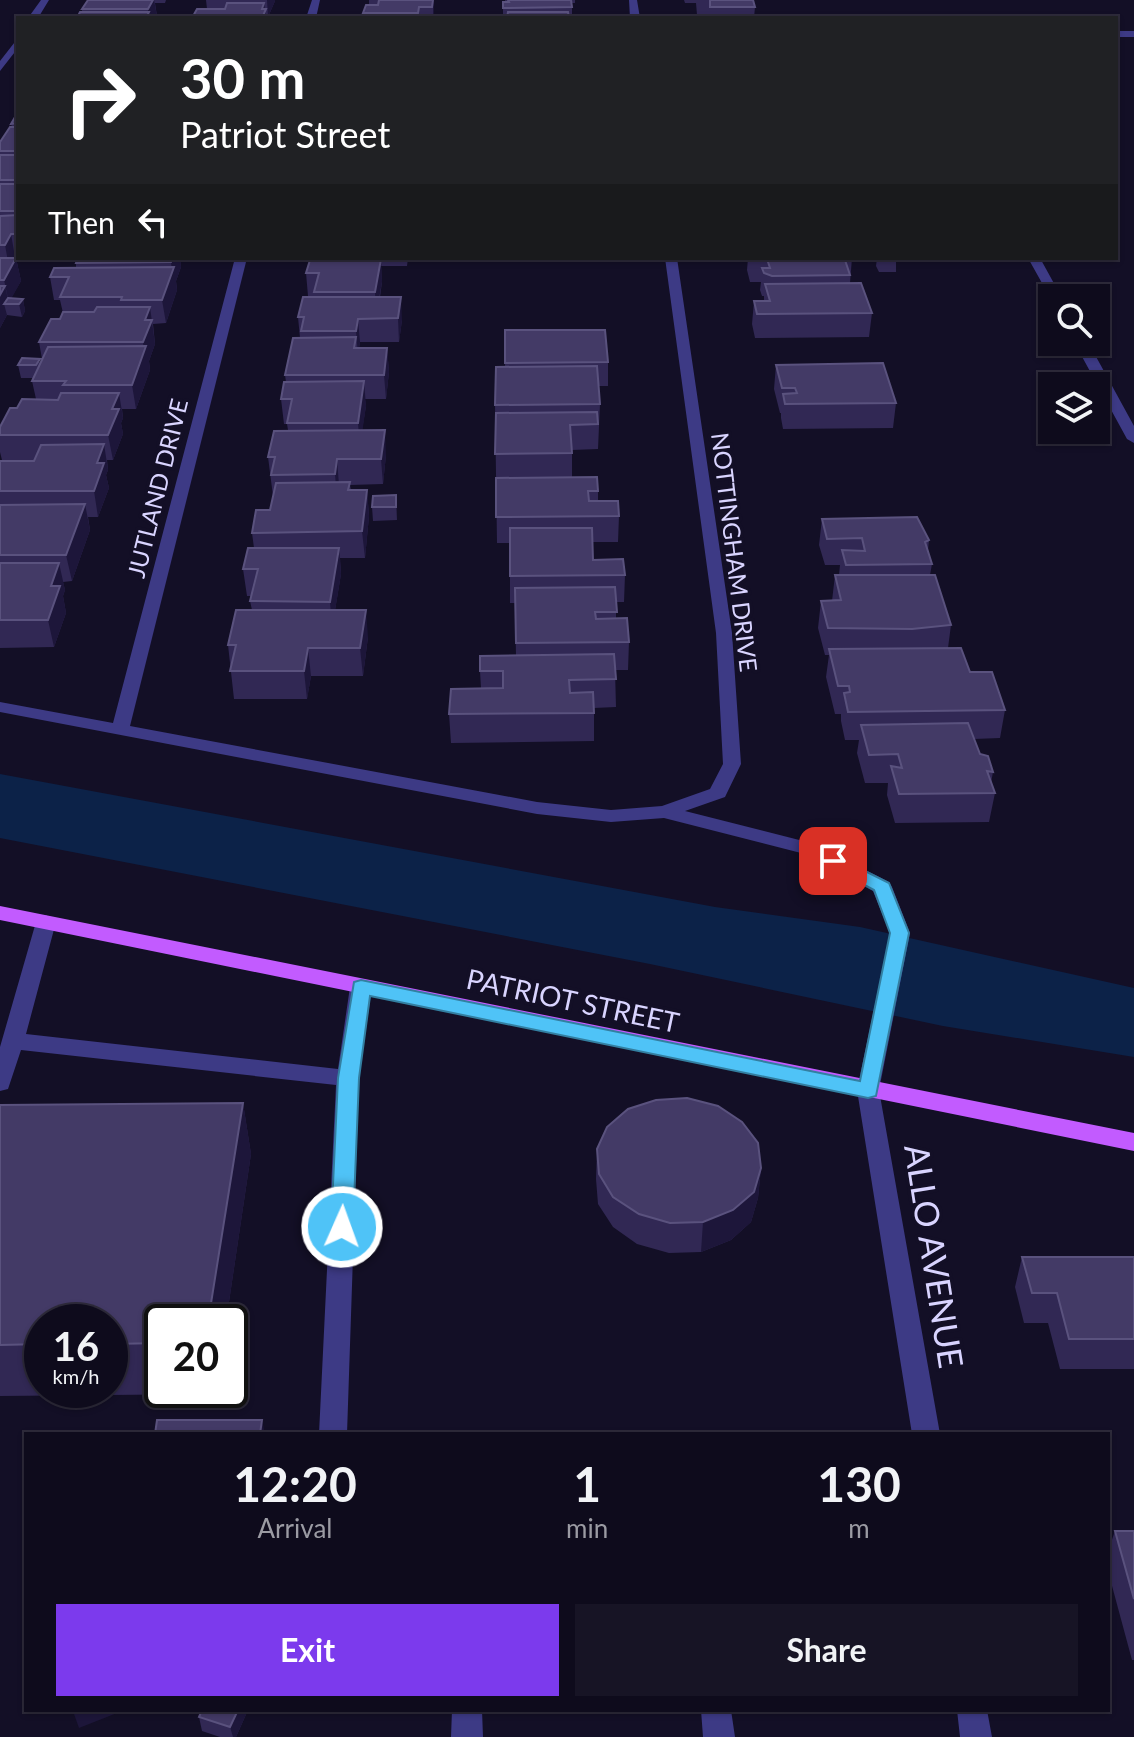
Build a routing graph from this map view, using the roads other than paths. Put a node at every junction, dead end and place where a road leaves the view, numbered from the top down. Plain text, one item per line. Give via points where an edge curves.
1 (16, 44) edge
2 (0, 68) edge
3 (240, 260) edge
4 (671, 260) edge
5 (1035, 260) edge
6 (1048, 284) edge
7 (1089, 356) edge
8 (1134, 439) edge
9 (0, 707) edge
10 (120, 730) junction
11 (664, 812) junction
12 (0, 913) edge
13 (46, 922) junction
14 (361, 987) junction
15 (13, 1041) junction
16 (348, 1078) junction
17 (0, 1083) edge
18 (868, 1090) junction
19 (1134, 1142) edge
20 (333, 1432) edge
21 (926, 1432) edge
22 (467, 1712) edge
23 (716, 1712) edge
24 (972, 1712) edge
25 (467, 1737) edge
26 (719, 1737) edge
27 (976, 1737) edge

1 - 2 street
3 - 10 street, JUTLAND DRIVE
4 - 11 street, NOTTINGHAM DRIVE via 724,633 732,764 718,793
5 - 6 street
7 - 8 street
9 - 10 street
10 - 11 street via 537,808 611,816
11 - 18 street via 808,848 882,887 900,933
12 - 13 main road, PATRIOT STREET
13 - 14 main road, PATRIOT STREET
13 - 15 street
14 - 16 street
14 - 18 main road, PATRIOT STREET
15 - 16 street
15 - 17 street
16 - 20 street
18 - 19 main road, PATRIOT STREET
18 - 21 street, ALLO AVENUE
22 - 25 street
23 - 26 street
24 - 27 street

